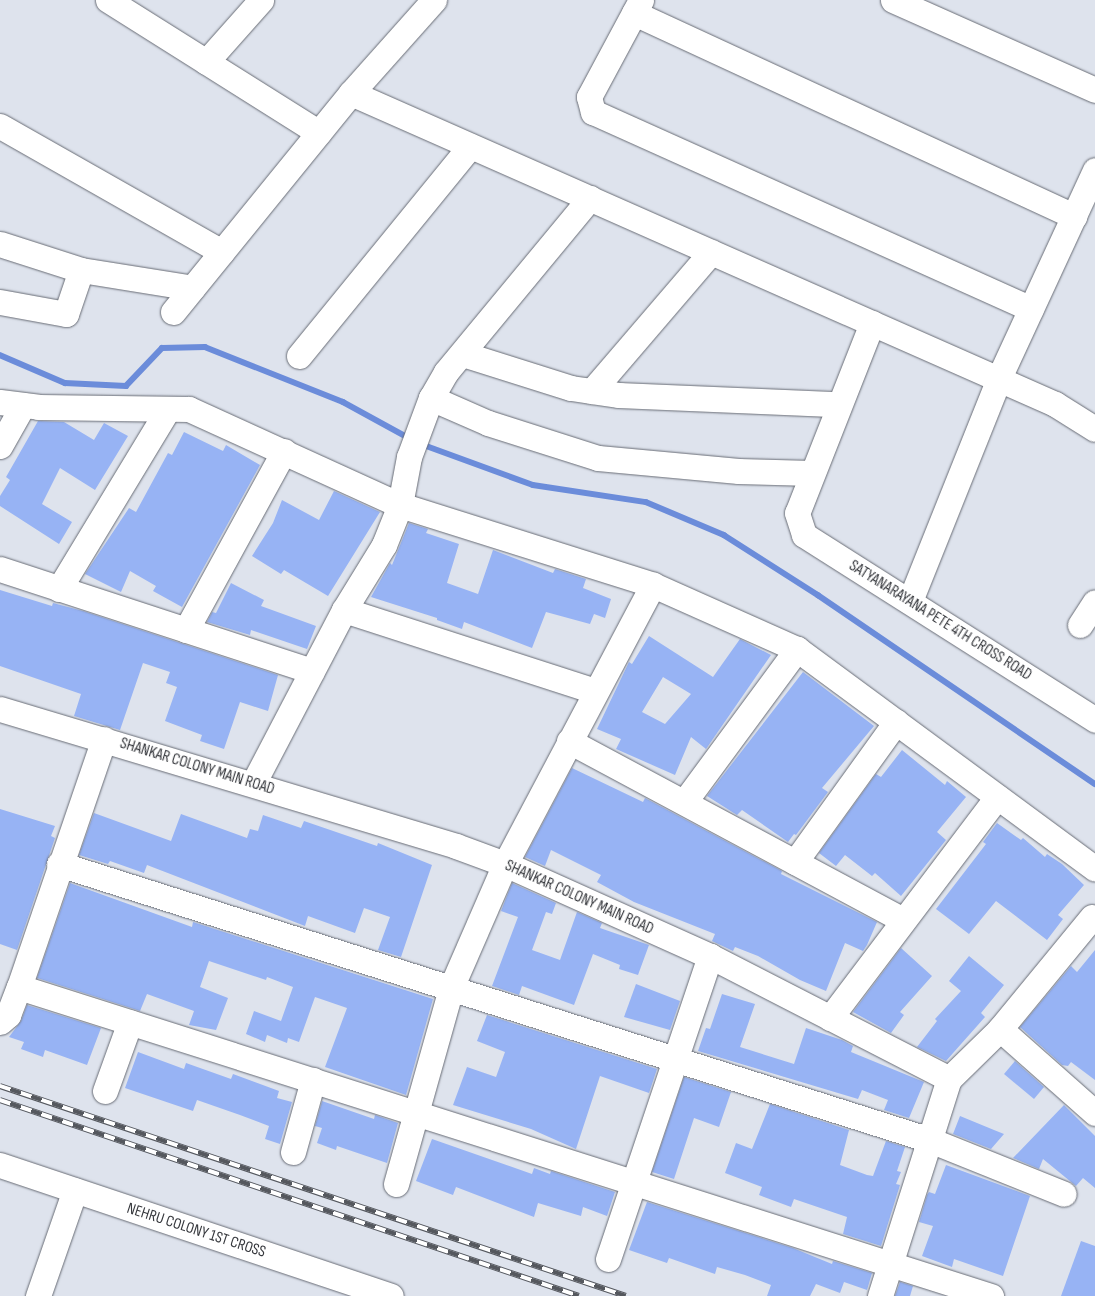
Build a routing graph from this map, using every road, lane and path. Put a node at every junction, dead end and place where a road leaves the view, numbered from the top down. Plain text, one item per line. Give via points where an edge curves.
1 (108, 0) edge
2 (261, 0) edge
3 (434, 0) edge
4 (894, 0) edge
5 (638, 6) edge
6 (206, 62) junction
7 (1095, 90) edge
8 (351, 93) junction
9 (0, 126) edge
10 (319, 133) junction
11 (470, 146) junction
12 (1095, 170) edge
13 (590, 198) junction
14 (1074, 216) junction
15 (0, 244) edge
16 (222, 252) junction
17 (711, 252) junction
18 (81, 270) junction
19 (193, 288) junction
20 (0, 302) edge
21 (1032, 309) junction
22 (173, 312) dead end
23 (872, 323) junction
24 (463, 354) junction
25 (299, 356) dead end
26 (999, 378) junction
27 (592, 391) junction
28 (11, 404) edge
29 (837, 404) junction
30 (168, 409) junction
31 (426, 409) junction
32 (1095, 429) edge
33 (0, 446) edge
34 (284, 451) junction
35 (812, 473) junction
36 (400, 505) junction
37 (0, 569) edge
38 (653, 585) junction
39 (59, 588) junction
40 (910, 601) junction
41 (1095, 602) edge
42 (344, 610) junction
43 (1080, 625) dead end
44 (186, 630) junction
45 (797, 649) junction
46 (312, 671) junction
47 (595, 691) junction
48 (0, 709) edge
49 (1093, 713) edge
50 (896, 722) junction
51 (104, 739) junction
52 (569, 741) junction
53 (253, 784) junction
54 (997, 797) junction
55 (685, 801) junction
56 (795, 862) junction
57 (59, 864) junction
58 (505, 864) junction
59 (1095, 869) edge
60 (1094, 916) edge
61 (903, 920) junction
62 (710, 956) junction
63 (19, 987) junction
64 (451, 988) junction
65 (830, 1018) junction
66 (0, 1022) edge
67 (130, 1022) junction
68 (1000, 1029) junction
69 (673, 1058) junction
70 (949, 1079) junction
71 (313, 1080) junction
72 (105, 1091) dead end
73 (415, 1112) junction
74 (1095, 1113) edge
75 (930, 1140) junction
76 (293, 1152) dead end
77 (0, 1165) edge
78 (632, 1180) junction
79 (396, 1184) dead end
80 (75, 1190) junction
81 (1064, 1194) dead end
82 (608, 1259) dead end
83 (891, 1262) junction
84 (38, 1296) edge
85 (391, 1296) edge
86 (880, 1296) edge
87 (991, 1296) edge

1 - 6 street
2 - 6 street
3 - 8 street
4 - 7 street
5 - 14 street
5 - 21 street via 589,97 593,112
6 - 10 street
8 - 10 street
8 - 11 street
9 - 16 street
10 - 16 street
11 - 13 street
11 - 25 street
12 - 14 street
13 - 17 street
13 - 24 street
14 - 21 street
15 - 18 street
16 - 19 street
17 - 23 street
17 - 27 street
18 - 19 street
18 - 20 street via 66,314
19 - 22 street
21 - 26 street
23 - 26 street
23 - 29 street
24 - 27 street via 571,388
24 - 31 street via 446,372
26 - 32 street via 1056,404
26 - 40 street
27 - 29 street via 619,395
28 - 30 street
28 - 33 street
29 - 35 street
30 - 34 street via 189,409
30 - 39 street
31 - 35 street via 488,424 598,458 738,471
31 - 36 street via 409,456
34 - 36 street
34 - 44 street
35 - 40 street, SATYANARAYANA PETE 4TH CROSS ROAD via 797,513 804,535
36 - 38 street
36 - 42 street via 384,545
37 - 39 street
38 - 45 street
38 - 47 street
39 - 44 street
40 - 49 street, SATYANARAYANA PETE 4TH CROSS ROAD
41 - 43 street
42 - 46 street
42 - 47 street
44 - 46 street
45 - 50 street
45 - 55 street
46 - 53 street
47 - 52 street
48 - 51 street, SHANKAR COLONY MAIN ROAD
50 - 54 street
50 - 56 street
51 - 53 street, SHANKAR COLONY MAIN ROAD
51 - 57 street
52 - 55 street
52 - 58 street
53 - 58 street, SHANKAR COLONY MAIN ROAD
54 - 59 street
54 - 61 street
55 - 56 street
56 - 61 street
57 - 63 street
57 - 64 street
58 - 62 street, SHANKAR COLONY MAIN ROAD
58 - 64 street
60 - 68 street
61 - 65 street
62 - 65 street, SHANKAR COLONY MAIN ROAD
62 - 69 street
63 - 66 street via 8,1015
63 - 67 street
64 - 69 street
64 - 73 street
65 - 70 street, SHANKAR COLONY MAIN ROAD
67 - 71 street
67 - 72 street
68 - 70 street
68 - 74 street
69 - 75 street
69 - 78 street
70 - 75 street
71 - 73 street
71 - 76 street
73 - 78 street
73 - 79 street
75 - 81 street
75 - 83 street
77 - 80 street, NEHRU COLONY 1ST CROSS
78 - 82 street
78 - 83 street
80 - 84 street
80 - 85 street, NEHRU COLONY 1ST CROSS
83 - 86 street
83 - 87 street

